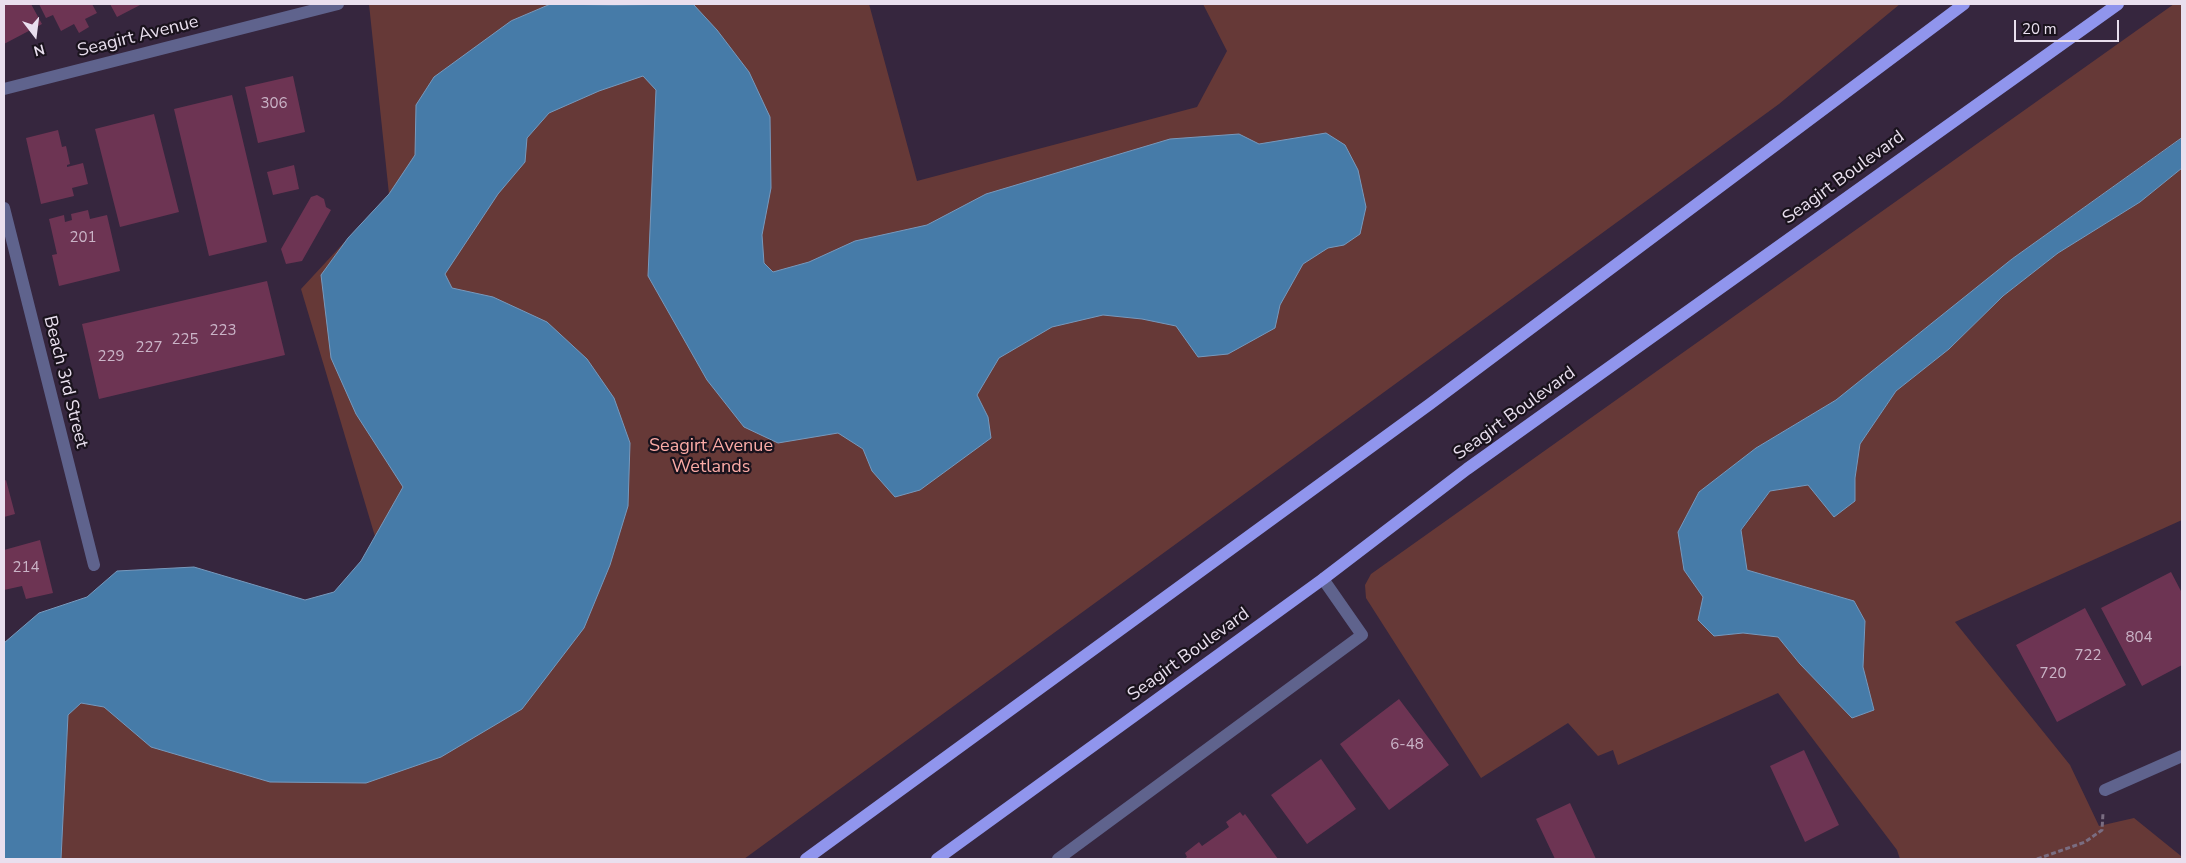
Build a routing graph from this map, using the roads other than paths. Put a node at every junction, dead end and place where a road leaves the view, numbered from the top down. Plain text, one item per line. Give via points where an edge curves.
1 (338, 4) edge
2 (1964, 4) edge
3 (2118, 4) edge
4 (323, 5) edge
5 (4, 89) edge
6 (4, 208) edge
7 (94, 565) dead end
8 (1323, 579) junction
9 (2182, 756) edge
10 (2105, 790) road end
11 (806, 859) edge
12 (937, 859) edge
13 (1058, 859) edge

1 - 4 street, Seagirt Avenue
2 - 11 main road via 1438,398
3 - 8 main road, Seagirt Boulevard via 1467,469
4 - 5 street, Seagirt Avenue
6 - 7 street, Beach 3rd Street
8 - 12 main road, Seagirt Boulevard
8 - 13 street via 1362,634
9 - 10 street

